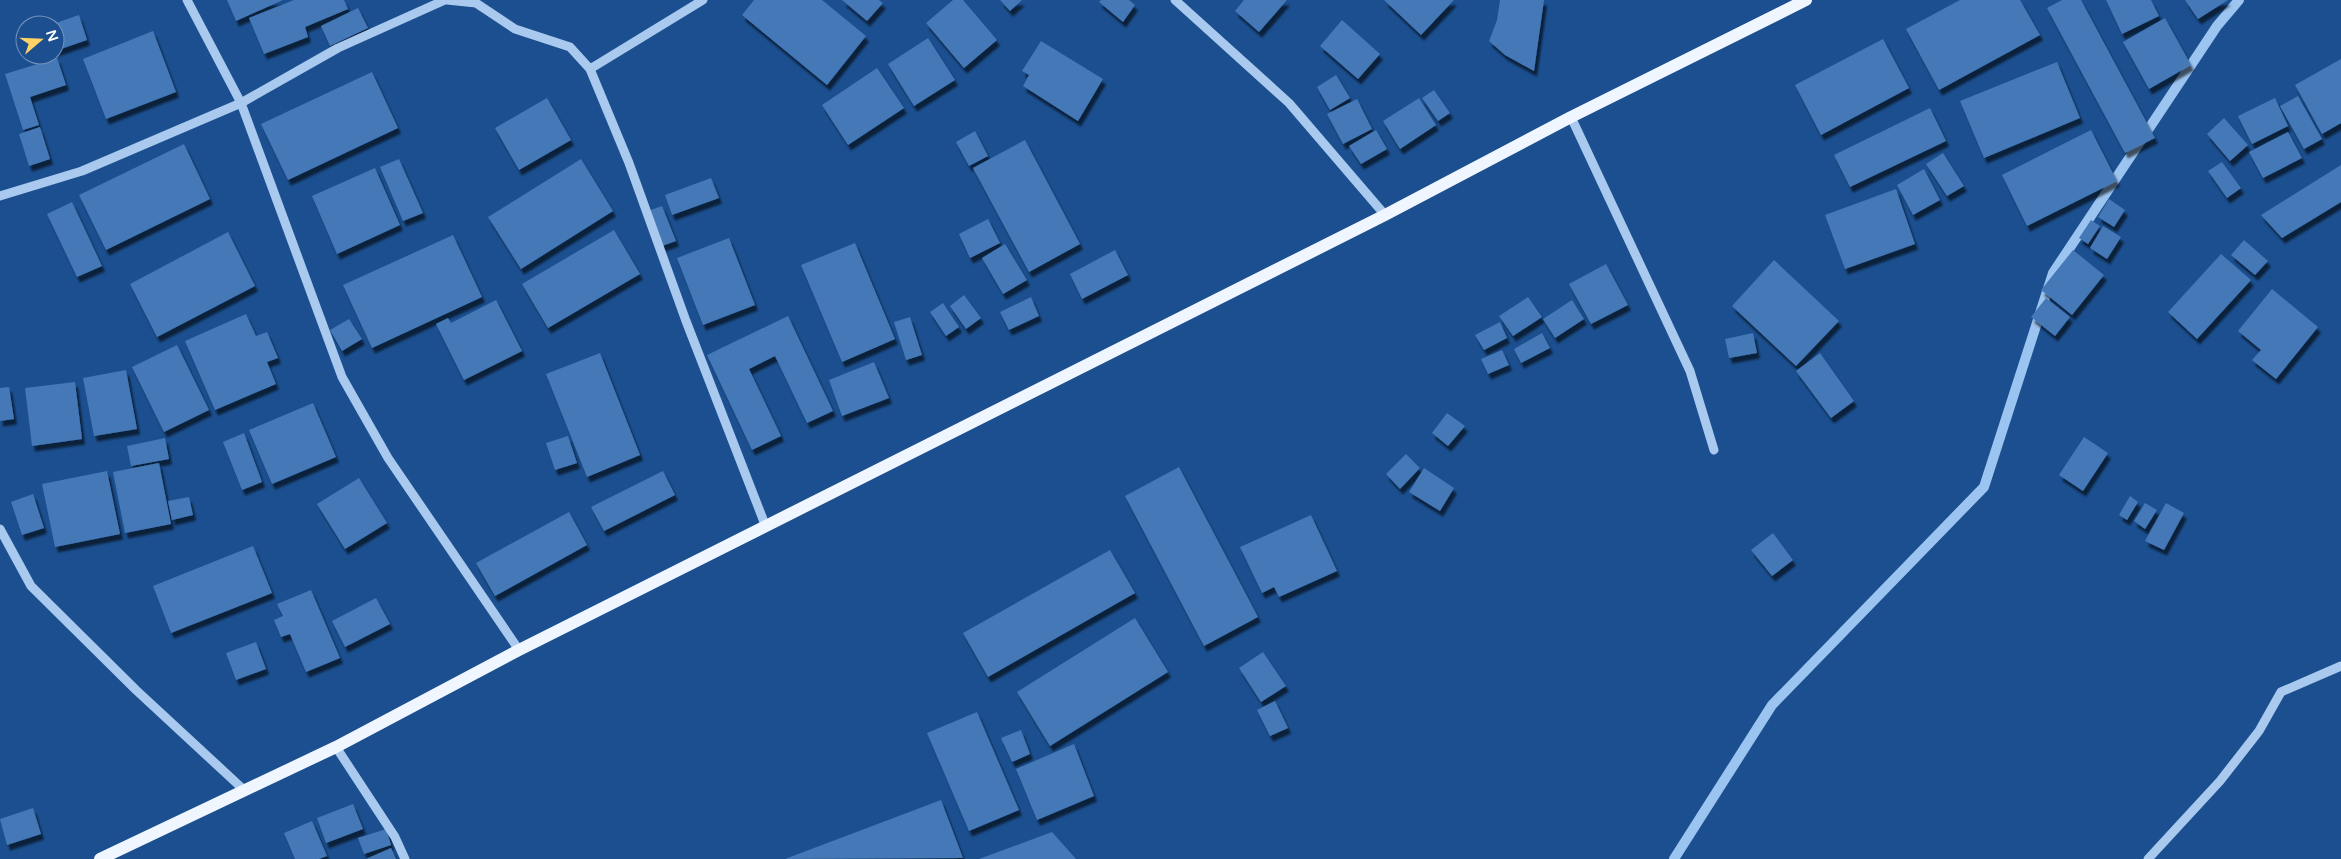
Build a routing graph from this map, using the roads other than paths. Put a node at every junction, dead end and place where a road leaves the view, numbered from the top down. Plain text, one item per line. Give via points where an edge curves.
1 (188, 0) edge
2 (446, 0) edge
3 (702, 0) edge
4 (1175, 0) edge
5 (1806, 0) edge
6 (590, 69) junction
7 (241, 103) junction
8 (1571, 117) junction
9 (0, 196) edge
10 (1386, 215) junction
11 (1714, 450) dead end
12 (766, 527) junction
13 (0, 529) edge
14 (519, 650) junction
15 (2341, 666) edge
16 (336, 747) junction
17 (244, 790) junction
18 (100, 859) edge
19 (405, 859) edge
20 (2148, 859) edge

1 - 7 street
2 - 6 street via 476,3 515,29 570,47
2 - 7 street via 338,48
3 - 6 street
4 - 10 street via 1288,103
5 - 8 main road
6 - 12 street via 629,163
7 - 9 street via 82,171
7 - 14 street via 342,377 388,458
8 - 10 main road
8 - 11 street via 1690,371
10 - 12 main road
12 - 14 main road
13 - 17 street via 31,586
14 - 16 main road
15 - 20 street via 2280,692 2259,731 2220,781
16 - 17 main road
16 - 19 street via 395,837
17 - 18 main road

